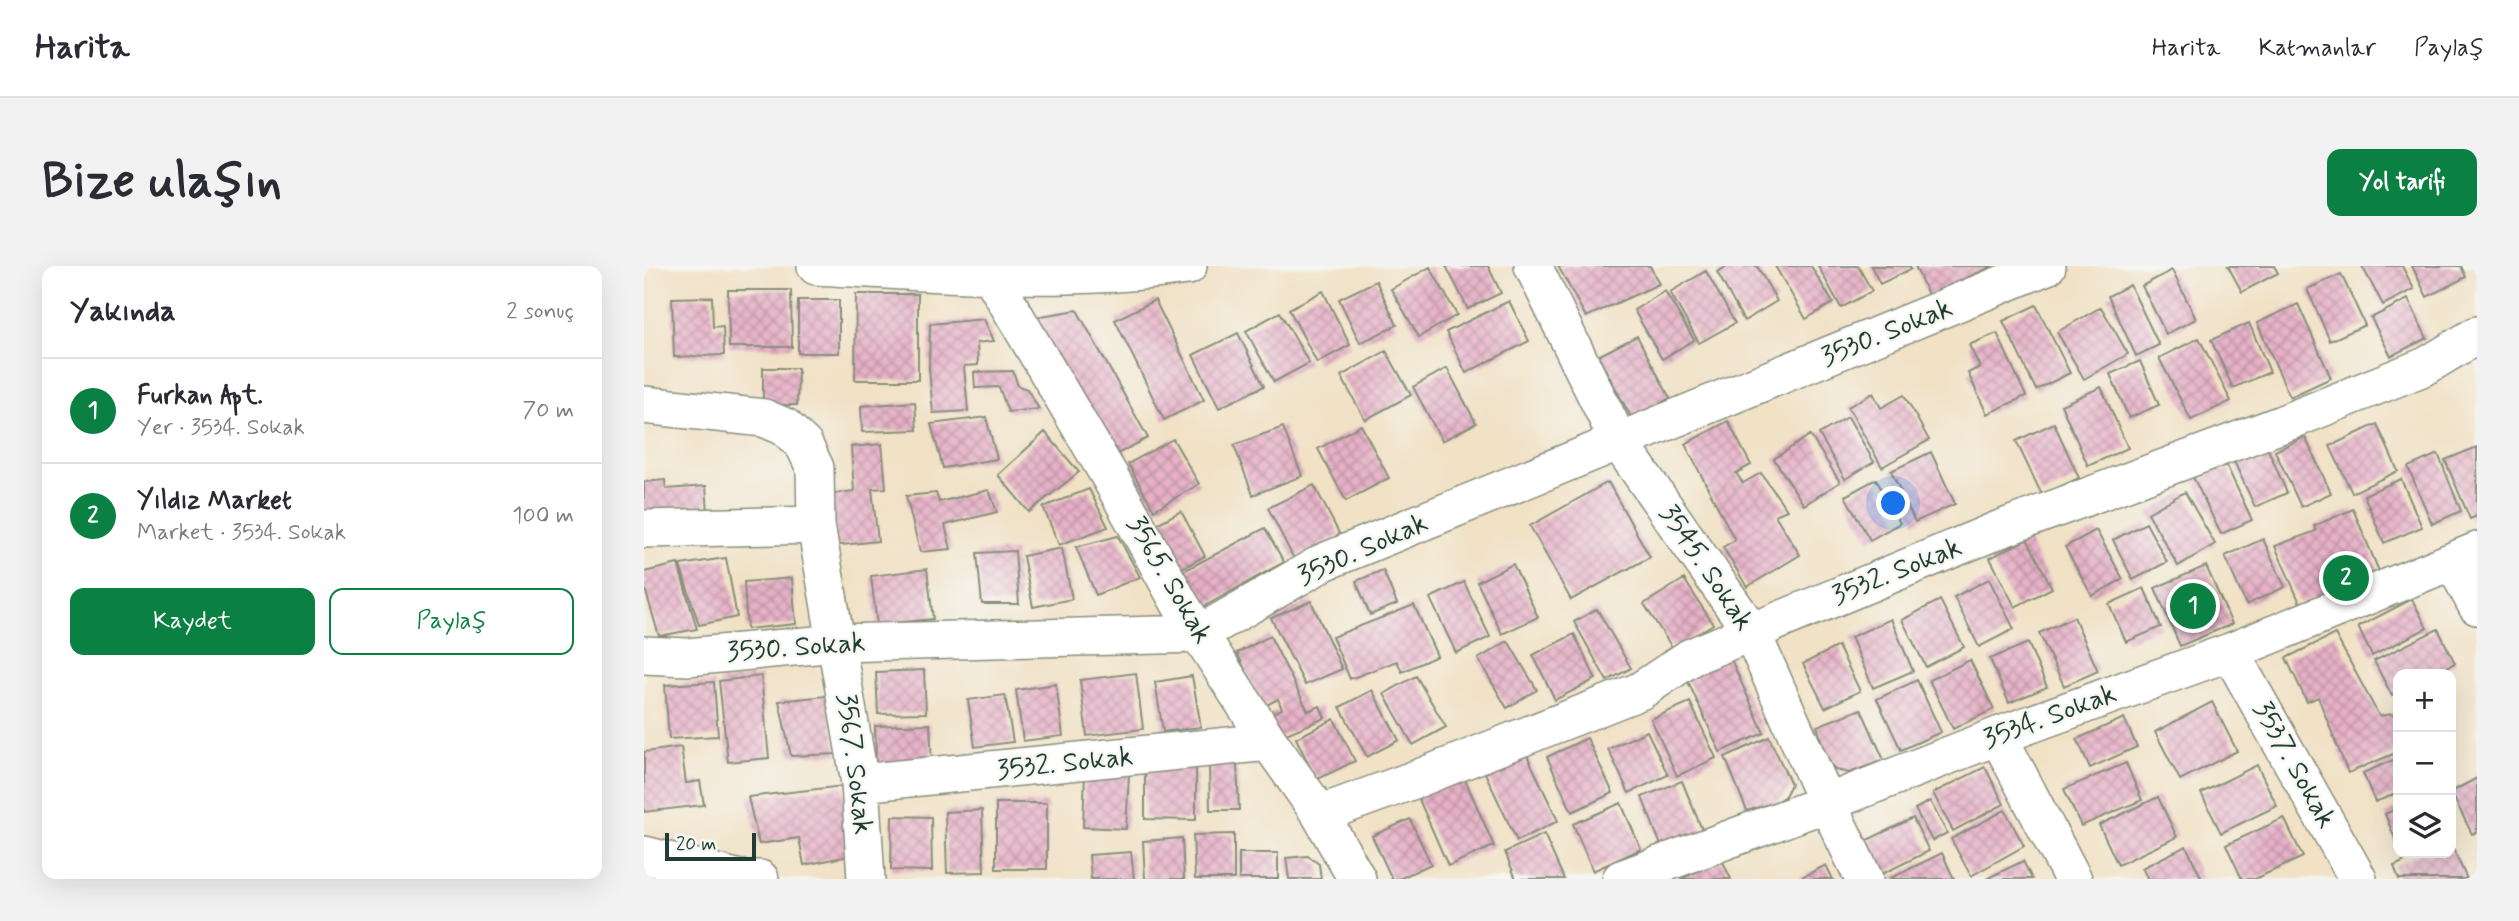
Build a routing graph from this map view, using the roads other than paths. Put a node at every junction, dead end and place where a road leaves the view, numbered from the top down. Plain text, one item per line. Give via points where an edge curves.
1 (816, 266) edge
2 (1188, 266) edge
3 (1533, 266) edge
4 (2047, 266) edge
5 (991, 275) junction
6 (2477, 335) edge
7 (644, 405) edge
8 (1619, 442) junction
9 (816, 525) junction
10 (644, 529) edge
11 (2465, 556) edge
12 (2477, 606) edge
13 (1752, 631) junction
14 (1199, 634) junction
15 (837, 643) junction
16 (2230, 652) junction
17 (644, 655) edge
18 (1998, 736) junction
19 (1269, 743) junction
20 (860, 783) junction
21 (1827, 803) junction
22 (1320, 814) junction
23 (644, 855) edge
24 (760, 879) edge
25 (866, 879) edge
26 (1357, 879) edge
27 (1620, 879) edge
28 (1864, 879) edge
29 (2073, 879) edge
30 (2358, 879) edge

1 - 5 street
2 - 5 street via 1146,272
3 - 8 street, 3545. Sokak
4 - 8 street, 3530. Sokak
5 - 14 street, 3565. Sokak
6 - 13 street, 3532. Sokak via 2426,366 1998,530
7 - 9 street, 3567. Sokak via 764,418 785,427 804,445 815,468
8 - 13 street, 3545. Sokak
8 - 14 street, 3530. Sokak via 1324,562
9 - 10 street
9 - 15 street, 3567. Sokak
11 - 12 street
11 - 16 street, 3534. Sokak
13 - 21 street, 3545. Sokak
13 - 22 street, 3532. Sokak via 1691,657 1640,691
14 - 15 street, 3530. Sokak
14 - 19 street, 3565. Sokak
15 - 17 street, 3530. Sokak via 687,657
15 - 20 street, 3567. Sokak
16 - 18 street, 3534. Sokak
16 - 30 street, 3537. Sokak
18 - 21 street, 3534. Sokak
18 - 29 street
19 - 20 street, 3532. Sokak
19 - 22 street, 3565. Sokak
20 - 25 street, 3567. Sokak
21 - 27 street, 3534. Sokak
21 - 28 street, 3545. Sokak
22 - 26 street, 3565. Sokak
23 - 24 street

